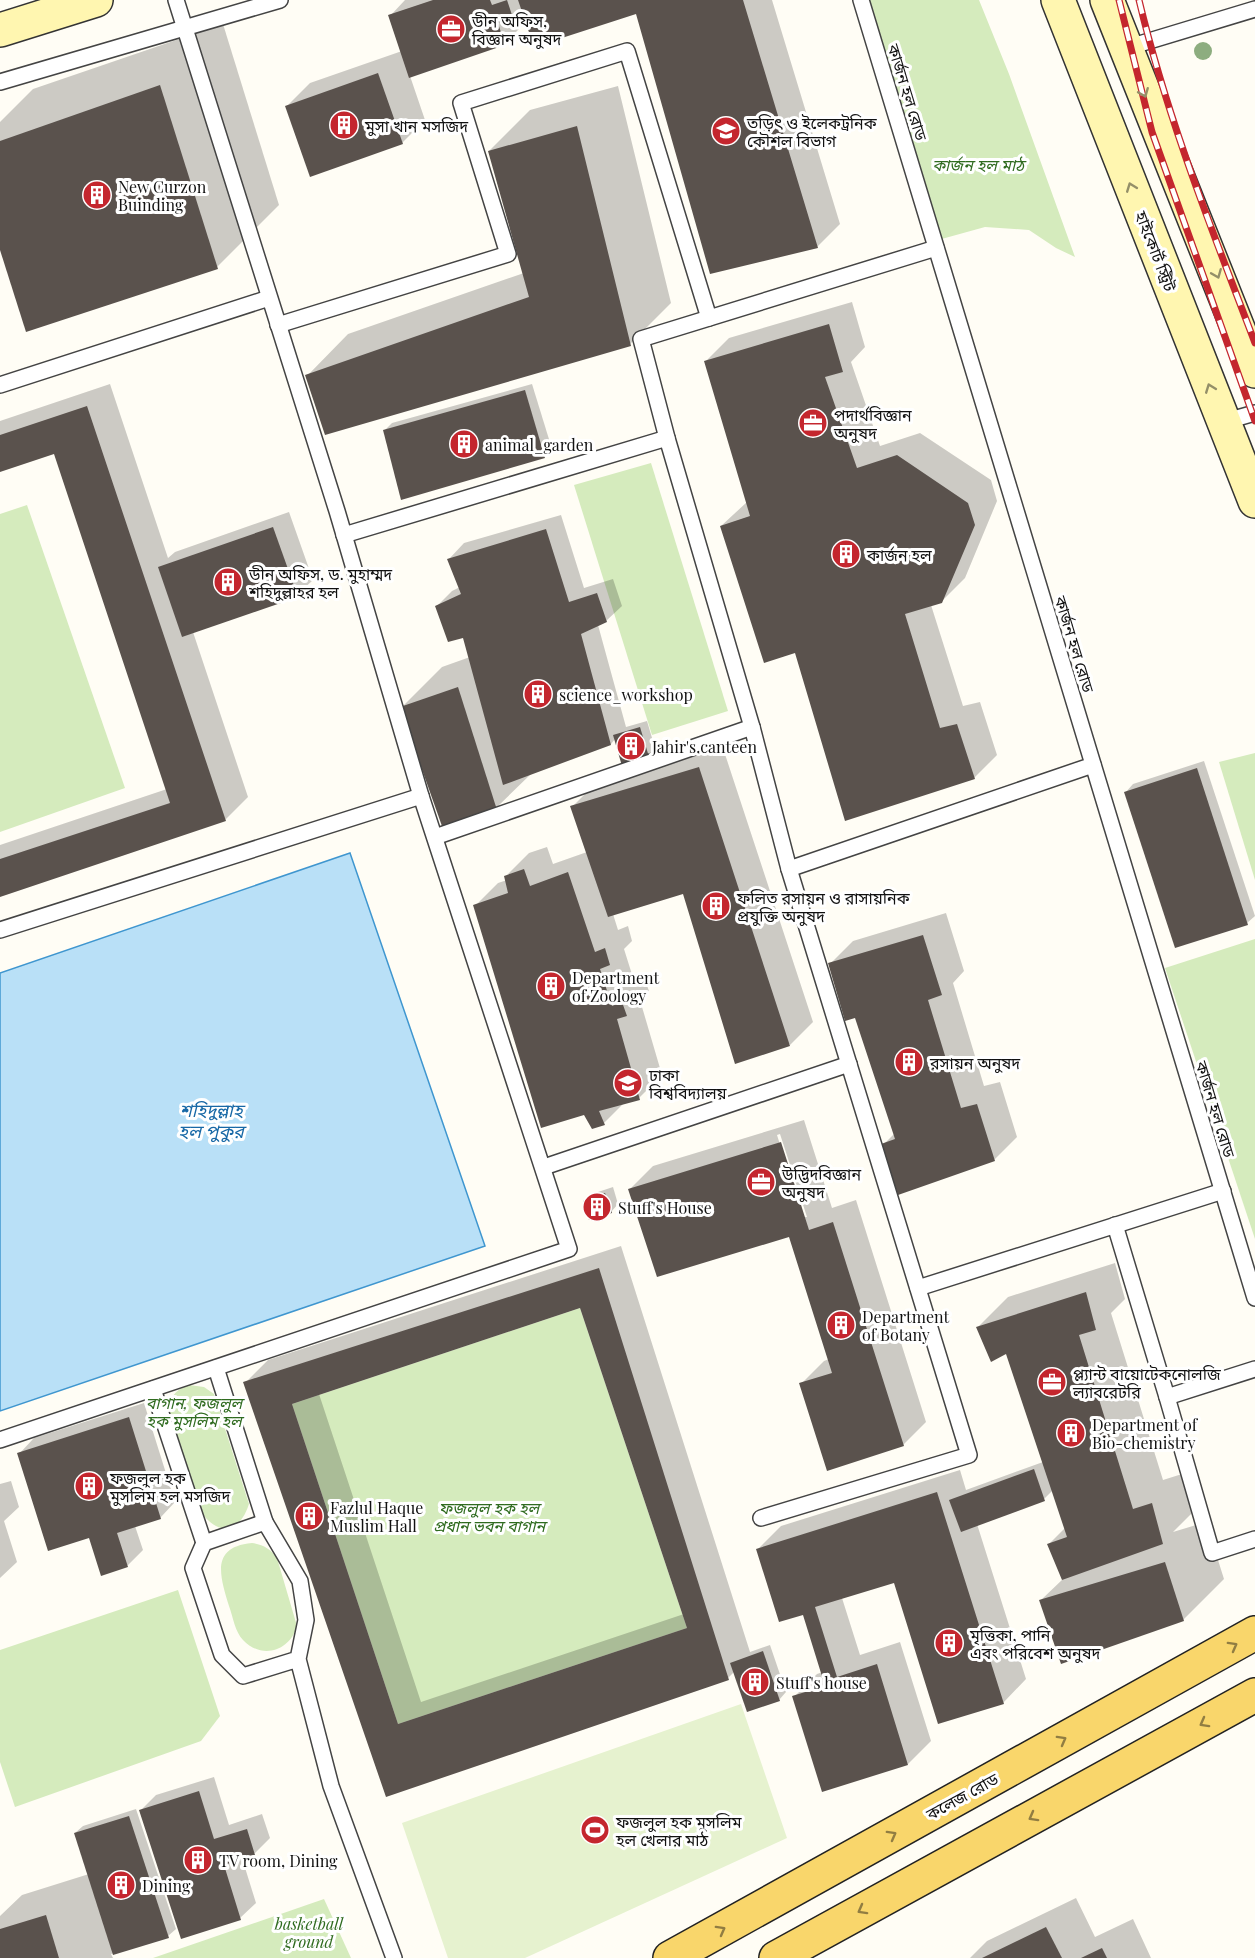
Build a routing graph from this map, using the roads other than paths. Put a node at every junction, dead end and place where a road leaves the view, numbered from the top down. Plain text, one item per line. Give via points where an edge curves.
1 (96, 0) edge
2 (176, 0) edge
3 (280, 0) edge
4 (861, 0) edge
5 (1058, 0) edge
6 (1107, 0) edge
7 (1255, 9) edge
8 (185, 28) junction
9 (0, 30) edge
10 (1126, 48) junction
11 (0, 82) edge
12 (936, 248) junction
13 (270, 298) junction
14 (709, 318) junction
15 (278, 325) junction
16 (1255, 371) edge
17 (0, 386) edge
18 (1255, 413) edge
19 (1223, 422) junction
20 (667, 438) junction
21 (1255, 501) edge
22 (344, 535) junction
23 (752, 727) junction
24 (1093, 765) junction
25 (421, 796) junction
26 (435, 837) junction
27 (789, 869) junction
28 (0, 930) edge
29 (849, 1064) junction
30 (544, 1167) junction
31 (1223, 1191) junction
32 (1114, 1225) junction
33 (918, 1288) junction
34 (1255, 1298) edge
35 (216, 1368) junction
36 (1255, 1369) edge
37 (153, 1389) junction
38 (1167, 1396) junction
39 (0, 1440) edge
40 (761, 1518) dead end
41 (265, 1522) junction
42 (1255, 1539) edge
43 (204, 1543) junction
44 (1255, 1633) edge
45 (298, 1659) junction
46 (1255, 1695) edge
47 (394, 1958) edge
48 (670, 1958) edge
49 (776, 1958) edge

1 - 9 main road
2 - 8 lane
3 - 8 lane
4 - 12 lane, কার্জন হল রোড
19 -> 5 main road, হাইকোর্ট স্ট্রিট
6 - 10 main road
7 - 10 lane
8 - 11 lane
8 - 13 lane
10 -> 16 main road
12 - 14 lane
12 - 24 lane, কার্জন হল রোড
13 - 15 lane
13 - 17 lane
14 - 15 lane via 627,51 461,103 508,254
14 - 20 lane via 641,339
15 - 22 lane
18 - 19 lane
19 - 21 main road, হাইকোর্ট স্ট্রিট
20 - 22 lane
20 - 23 lane
22 - 25 lane
23 - 26 lane
23 - 27 lane
24 - 27 lane
24 - 31 lane, কার্জন হল রোড
25 - 26 lane
25 - 28 lane
26 - 30 lane
27 - 29 lane
29 - 30 lane
29 - 33 lane
30 - 35 lane via 570,1249
31 - 32 lane
31 - 34 lane, কার্জন হল রোড
32 - 33 lane
32 - 38 lane
33 - 40 lane via 969,1455
35 - 37 lane
35 - 41 lane
36 - 38 lane
37 - 39 lane
37 - 43 lane
38 - 42 lane via 1212,1553
41 - 43 lane
41 - 45 lane via 300,1581 306,1620
43 - 45 lane via 193,1568 222,1655 243,1676
48 -> 44 main road, কলেজ রোড
45 - 47 lane via 331,1786
46 -> 49 main road

